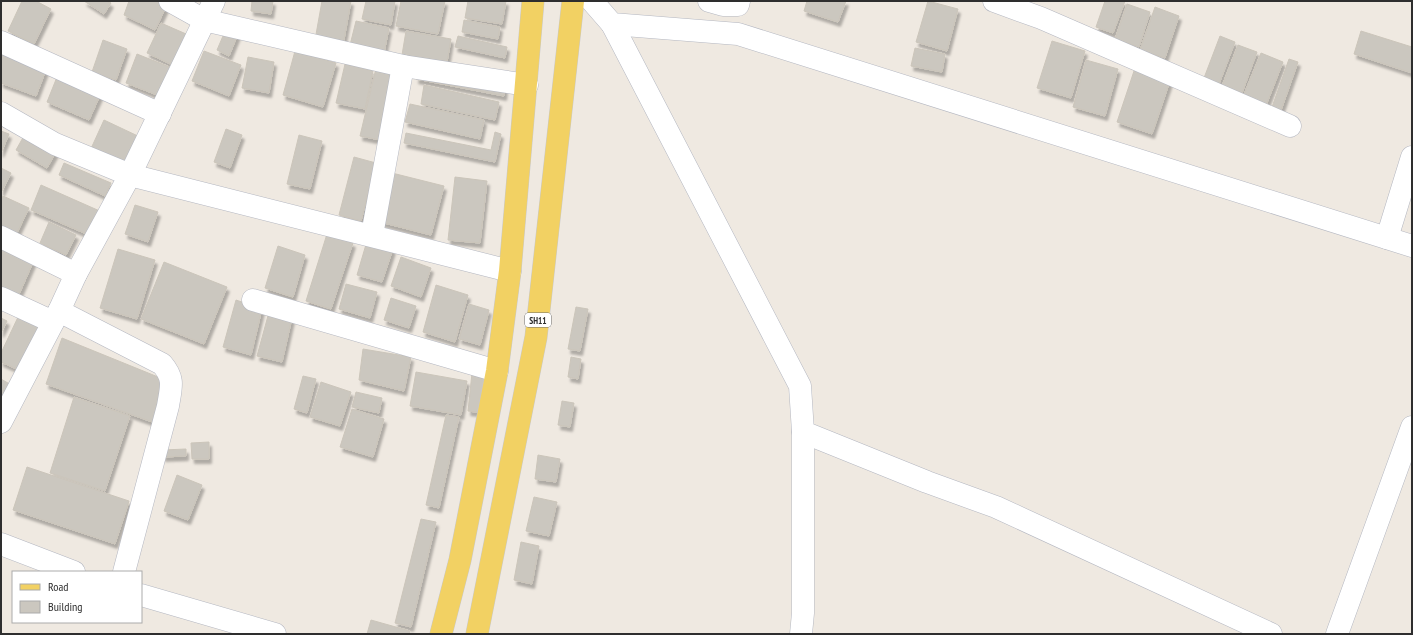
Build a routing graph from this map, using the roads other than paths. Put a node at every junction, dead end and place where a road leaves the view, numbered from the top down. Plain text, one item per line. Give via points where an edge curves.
1 (170, 1) edge
2 (214, 1) edge
3 (533, 1) edge
4 (573, 1) edge
5 (592, 1) edge
6 (709, 1) edge
7 (740, 1) edge
8 (994, 1) edge
9 (204, 20) junction
10 (612, 24) junction
11 (1, 42) edge
12 (403, 66) junction
13 (527, 85) junction
14 (1, 113) edge
15 (160, 114) junction
16 (1290, 126) dead end
17 (1412, 157) edge
18 (130, 175) junction
19 (372, 234) junction
20 (1, 237) edge
21 (1387, 238) junction
22 (1412, 246) edge
23 (510, 271) junction
24 (76, 274) junction
25 (1, 298) edge
26 (253, 300) dead end
27 (56, 317) junction
28 (497, 371) junction
29 (1, 422) edge
30 (1412, 427) edge
31 (803, 432) junction
32 (1, 544) edge
33 (71, 571) edge
34 (124, 571) edge
35 (142, 595) edge
36 (275, 634) edge
37 (441, 634) edge
38 (477, 634) edge
39 (801, 634) edge
40 (1271, 634) edge
41 (1337, 634) edge

1 - 9 street
2 - 9 street
3 - 13 main road
4 - 38 main road, SH11 via 536,337
5 - 10 street
6 - 7 street via 723,5 738,5
8 - 16 street via 1041,18
9 - 12 street
9 - 15 street
10 - 21 street via 738,34
10 - 31 street via 800,386
11 - 15 street
12 - 13 street
12 - 19 street
13 - 23 main road
14 - 18 street via 55,144
15 - 18 street
17 - 21 street
18 - 19 street
18 - 24 street
19 - 23 street
20 - 24 street
21 - 22 street
23 - 28 main road
24 - 27 street
25 - 27 street
26 - 28 street
27 - 29 street
27 - 34 street via 162,364 170,373 168,406
28 - 37 main road via 460,560
30 - 41 street
31 - 39 street
31 - 40 street via 927,482 996,506
32 - 33 street
35 - 36 street

